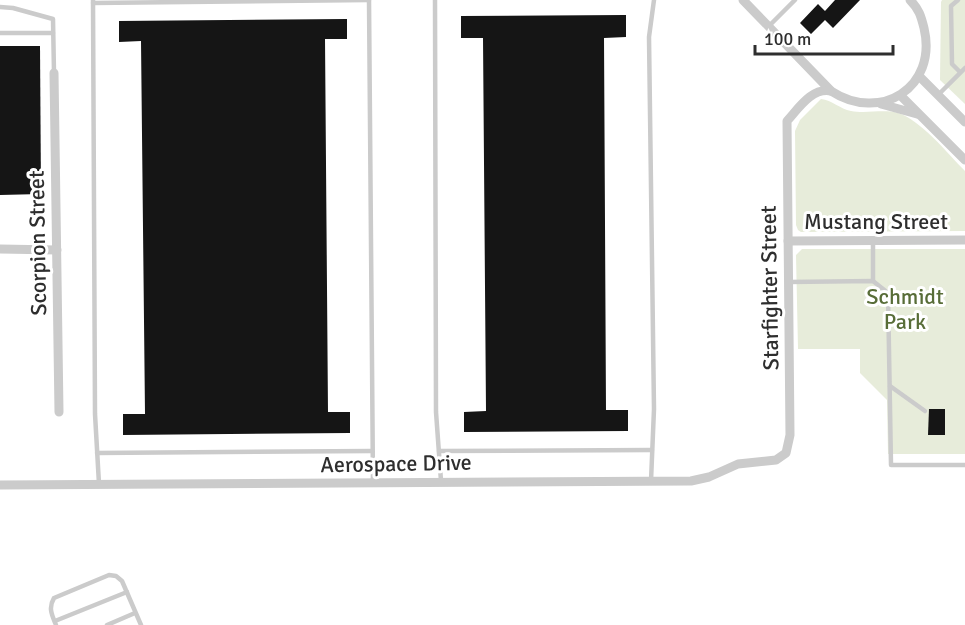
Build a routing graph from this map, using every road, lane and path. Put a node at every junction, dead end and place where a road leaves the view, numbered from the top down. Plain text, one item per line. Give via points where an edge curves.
1 (369, 0) edge
2 (435, 0) edge
3 (654, 0) edge
4 (743, 0) edge
5 (795, 0) edge
6 (910, 0) edge
7 (958, 0) edge
8 (232, 1) edge
9 (93, 2) edge
10 (919, 4) edge
11 (0, 7) edge
12 (769, 26) junction
13 (0, 33) edge
14 (53, 33) junction
15 (926, 55) junction
16 (965, 68) edge
17 (960, 72) junction
18 (54, 73) joint
19 (919, 76) junction
20 (831, 91) junction
21 (938, 95) junction
22 (901, 96) junction
23 (876, 103) junction
24 (920, 116) junction
25 (965, 122) edge
26 (965, 160) edge
27 (965, 240) edge
28 (788, 241) junction
29 (873, 241) junction
30 (0, 249) edge
31 (57, 250) junction
32 (873, 281) junction
33 (788, 282) junction
34 (890, 386) junction
35 (926, 411) dead end
36 (59, 412) dead end
37 (652, 450) junction
38 (372, 451) junction
39 (439, 452) junction
40 (97, 453) junction
41 (786, 453) joint
42 (965, 465) edge
43 (651, 480) junction
44 (441, 481) junction
45 (373, 483) junction
46 (99, 484) junction
47 (0, 485) edge
48 (127, 592) junction
49 (135, 613) junction
50 (55, 623) edge
51 (107, 625) edge
52 (141, 625) edge

1 - 8 lane
1 - 38 lane
2 - 39 lane
3 - 37 lane via 649,37
4 - 12 street
5 - 12 lane
6 - 10 street
7 - 17 lane via 951,6 952,64
8 - 9 lane
9 - 40 lane
10 - 15 street
11 - 14 lane via 53,19
12 - 20 street
13 - 14 lane
14 - 18 lane
15 - 19 street
15 - 21 street
16 - 17 lane
17 - 21 lane
18 - 31 street, Scorpion Street
19 - 21 street
19 - 22 street
20 - 23 street via 849,101
20 - 28 street, Starfighter Street via 816,92 787,121
21 - 25 street
22 - 23 street
22 - 24 street
23 - 24 street
24 - 26 street
27 - 29 street, Mustang Street
28 - 29 street, Mustang Street
28 - 33 street, Starfighter Street
29 - 32 lane
30 - 31 street
31 - 36 street, Scorpion Street
32 - 33 lane
32 - 34 lane via 888,293
33 - 41 street, Starfighter Street via 790,435
34 - 35 lane
34 - 42 lane via 891,465
37 - 39 lane
37 - 43 lane
38 - 40 lane
38 - 45 lane
39 - 44 lane
40 - 46 lane
41 - 43 street, Aerospace Drive via 776,460 738,464 701,479
43 - 44 street, Aerospace Drive
44 - 45 street, Aerospace Drive
45 - 46 street, Aerospace Drive
46 - 47 street, Aerospace Drive
48 - 49 lane
48 - 50 lane
48 - 50 lane via 117,576 109,575 54,598 50,603
49 - 51 lane
49 - 52 lane

